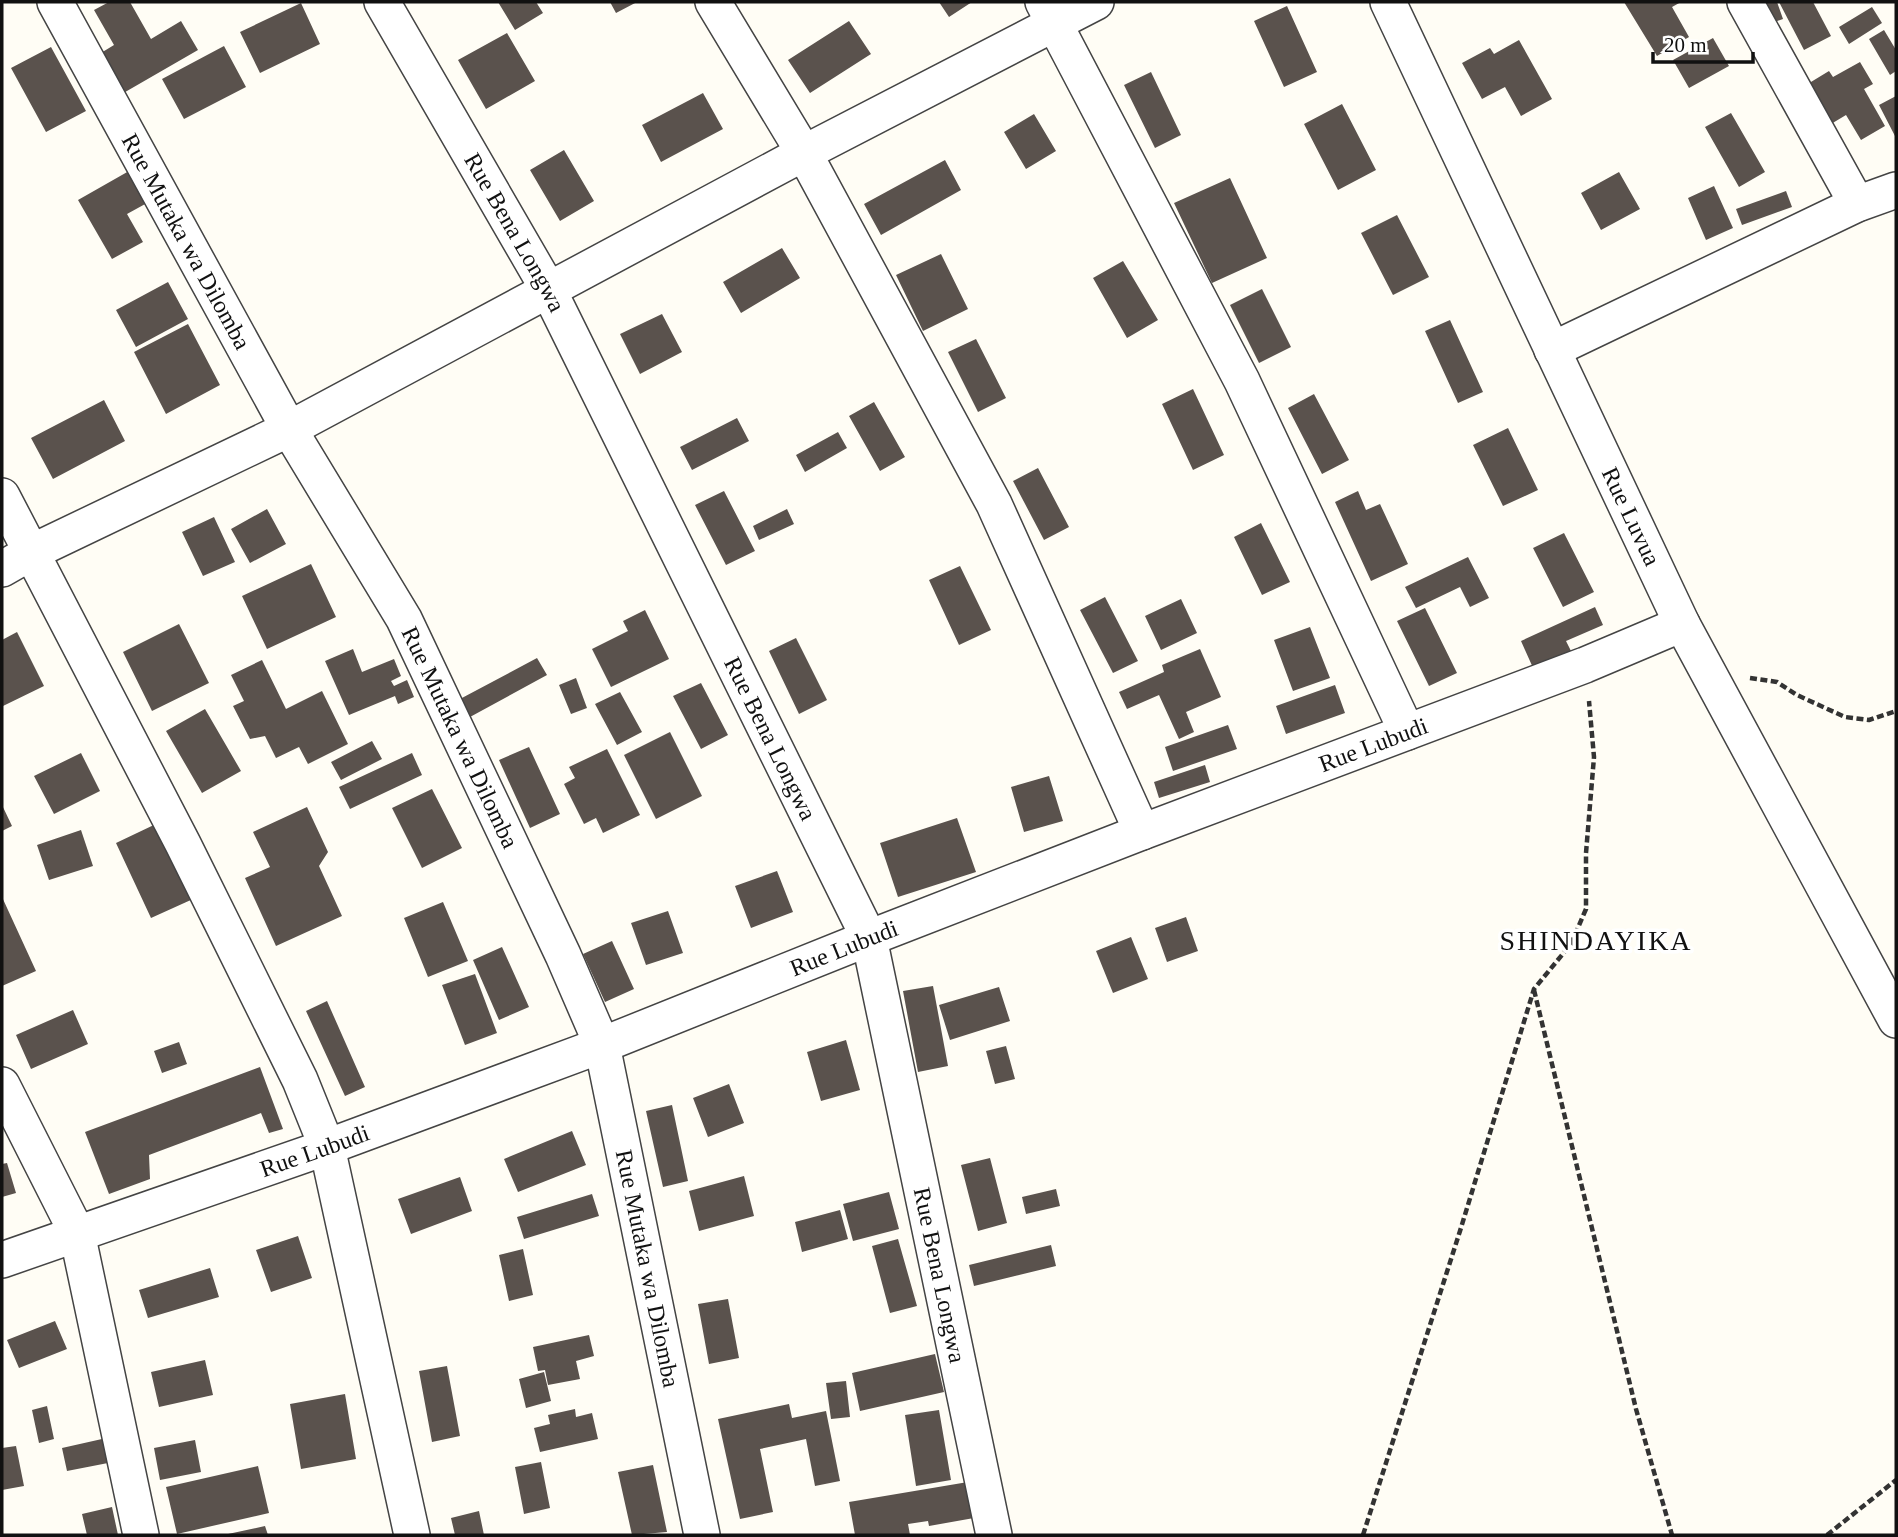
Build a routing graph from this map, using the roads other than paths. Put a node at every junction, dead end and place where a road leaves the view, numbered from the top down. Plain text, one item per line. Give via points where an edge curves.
1 (55, 2) edge
2 (382, 2) edge
3 (713, 2) edge
4 (1096, 2) edge
5 (1388, 2) edge
6 (1745, 2) edge
7 (1049, 13) edge
8 (804, 153) junction
9 (1896, 190) edge
10 (1857, 204) junction
11 (548, 289) junction
12 (1552, 350) junction
13 (289, 429) junction
14 (2, 496) edge
15 (16, 561) edge
16 (1682, 624) junction
17 (1407, 732) junction
18 (1142, 832) junction
19 (869, 937) junction
20 (1896, 1020) edge
21 (602, 1045) junction
22 (2, 1085) edge
23 (327, 1147) junction
24 (77, 1233) junction
25 (2, 1260) edge
26 (141, 1535) edge
27 (412, 1535) edge
28 (702, 1535) edge
29 (994, 1535) edge

1 - 13 street, Rue Mutaka wa Dilomba
2 - 11 street, Rue Bena Longwa
3 - 8 street
4 - 7 street
5 - 12 street, Rue Luvua
6 - 10 street
7 - 8 street
7 - 17 street via 1242,381
8 - 11 street
8 - 18 street via 994,504
9 - 10 street
10 - 12 street
11 - 13 street
11 - 19 street, Rue Bena Longwa
12 - 16 street, Rue Luvua
13 - 15 street
13 - 21 street, Rue Mutaka wa Dilomba via 404,619
14 - 15 street
15 - 23 street via 183,844 300,1080
16 - 17 street, Rue Lubudi
16 - 20 street, Rue Luvua
17 - 18 street, Rue Lubudi
18 - 19 street, Rue Lubudi
19 - 21 street, Rue Lubudi
19 - 29 street, Rue Bena Longwa
21 - 23 street, Rue Lubudi
21 - 28 street, Rue Mutaka wa Dilomba
22 - 24 street
23 - 24 street, Rue Lubudi
23 - 27 street
24 - 25 street, Rue Lubudi
24 - 26 street

